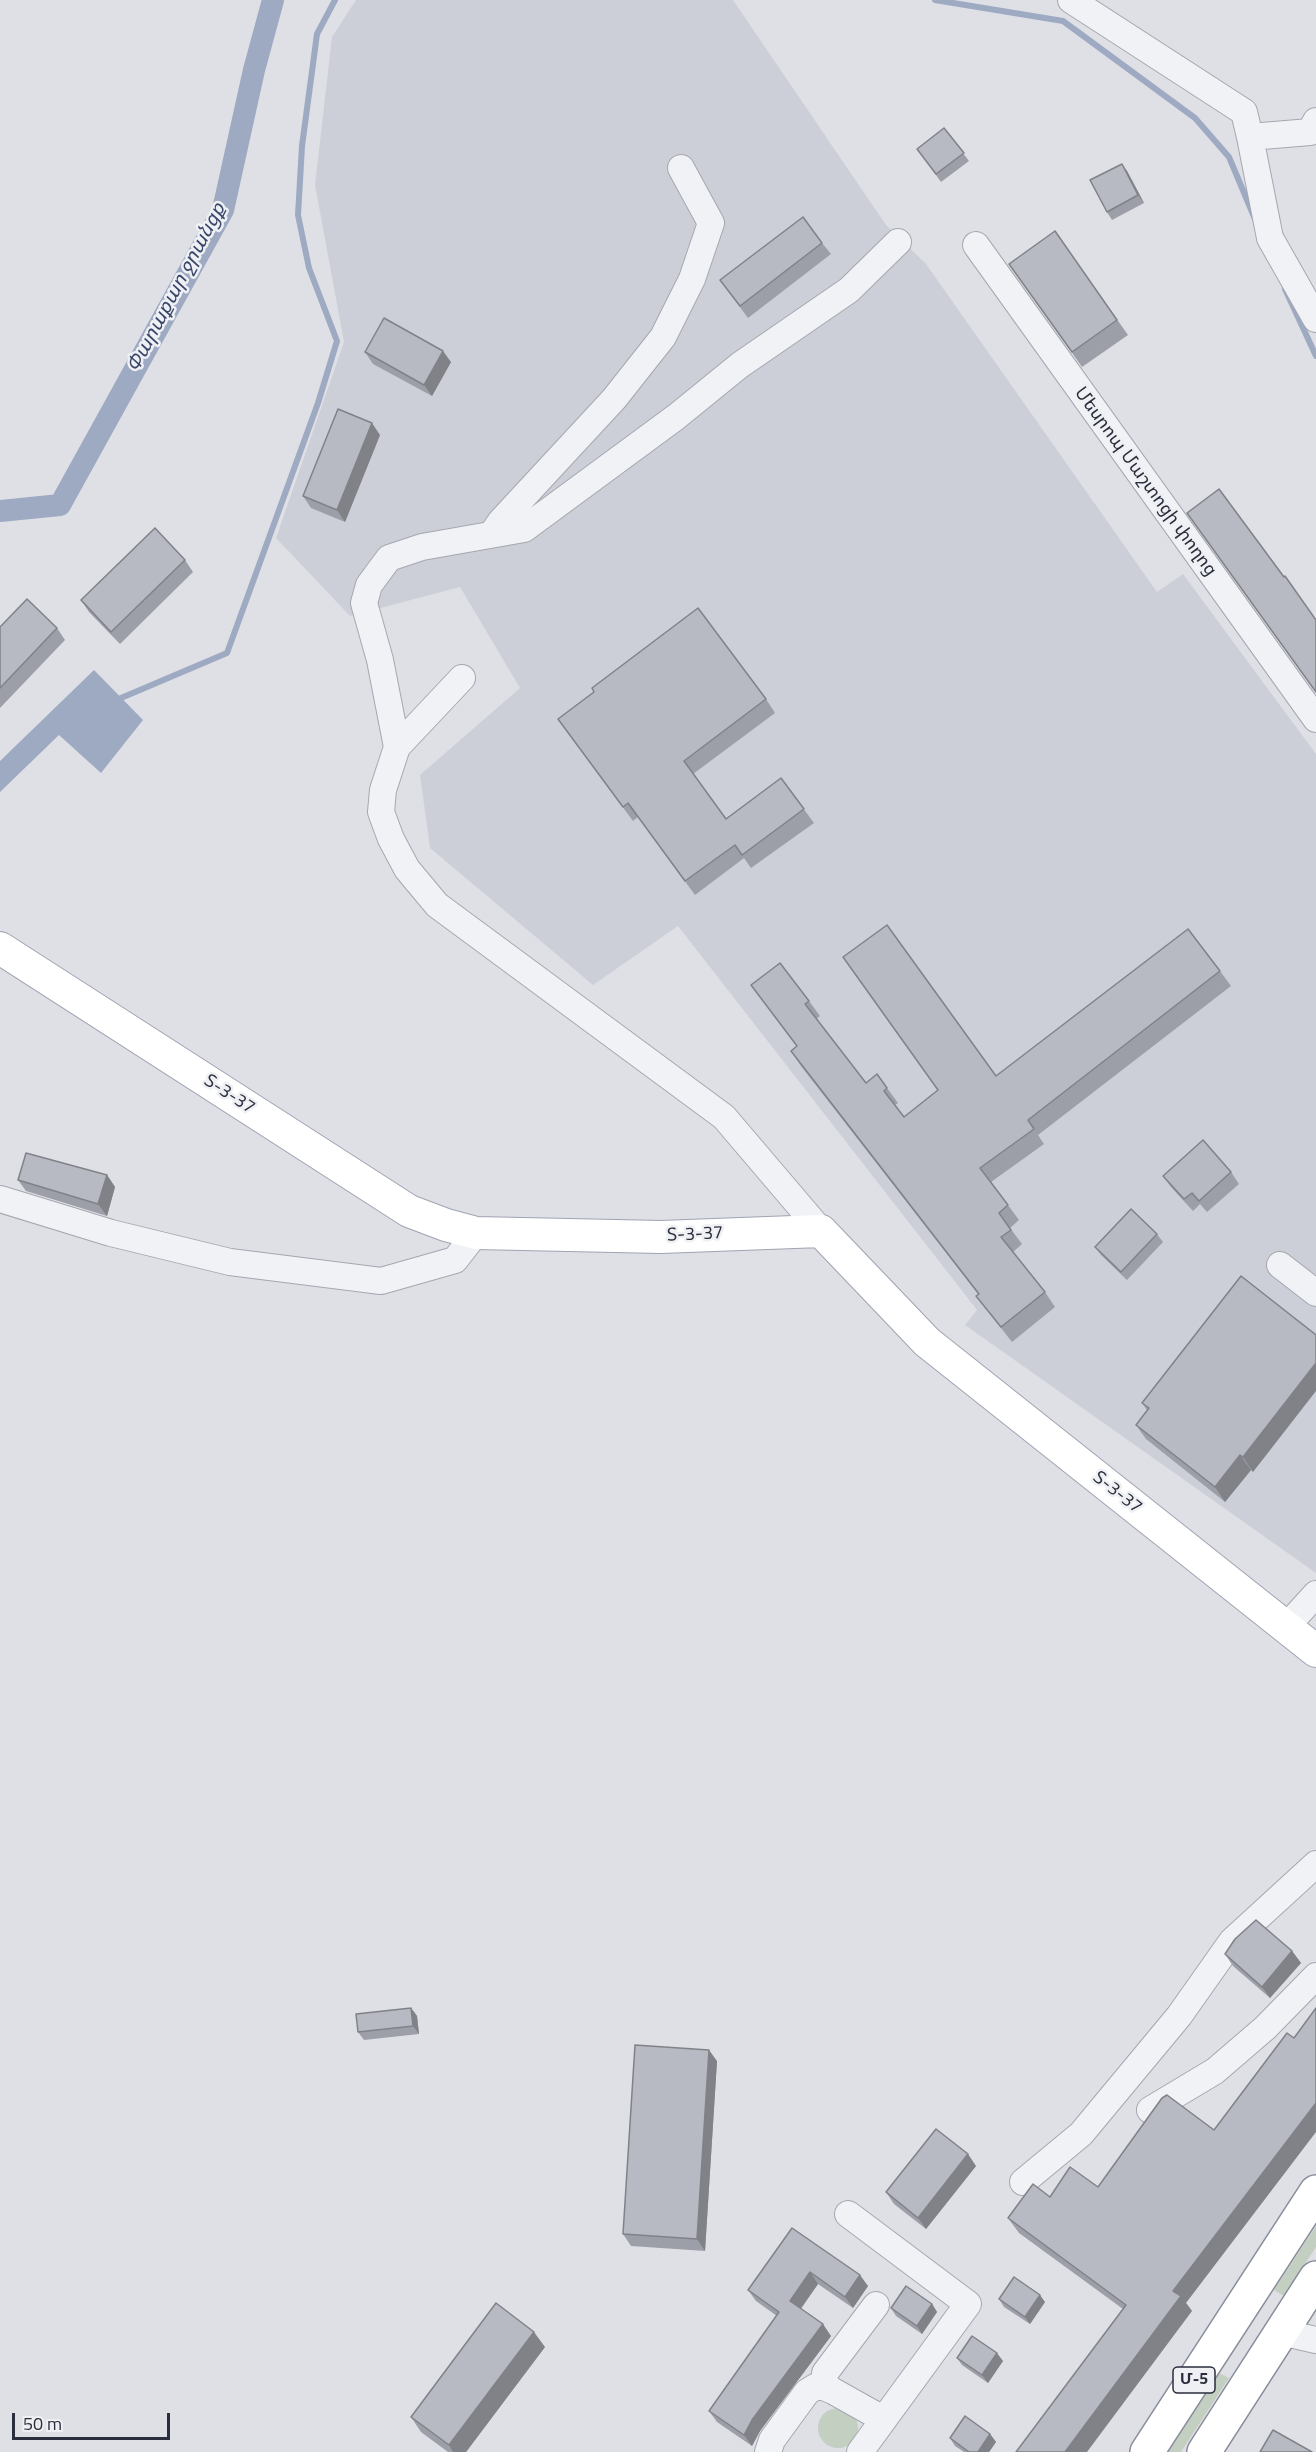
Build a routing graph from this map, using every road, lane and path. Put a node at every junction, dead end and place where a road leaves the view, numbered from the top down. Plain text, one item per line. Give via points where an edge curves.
1 (1071, 0) edge
2 (1316, 121) edge
3 (1250, 136) junction
4 (681, 168) dead end
5 (898, 242) dead end
6 (975, 245) dead end
7 (1316, 319) edge
8 (492, 534) junction
9 (462, 678) dead end
10 (1316, 718) edge
11 (397, 747) junction
12 (0, 948) edge
13 (0, 1200) edge
14 (820, 1231) junction
15 (476, 1233) junction
16 (1280, 1265) dead end
17 (1316, 1293) edge
18 (1316, 1594) edge
19 (1286, 1627) junction
20 (1316, 1651) edge
21 (1316, 1864) edge
22 (1316, 1976) edge
23 (1150, 2110) edge
24 (1023, 2182) dead end
25 (1316, 2192) edge
26 (848, 2214) dead end
27 (1316, 2278) edge
28 (876, 2305) dead end
29 (1241, 2308) junction
30 (1281, 2332) junction
31 (1316, 2340) edge
32 (824, 2387) junction
33 (883, 2419) junction
34 (768, 2452) edge
35 (860, 2452) edge
36 (1148, 2452) edge
37 (1204, 2452) edge

1 - 3 street via 1244,112
2 - 3 street via 1310,132
3 - 7 street via 1270,238
4 - 8 street via 711,223 692,279 663,337 614,399
5 - 8 street via 849,290 740,365 524,529
6 - 10 street, Մեսրոպ Մաշտոցի փողոց
8 - 11 street via 422,547 389,558 369,585 364,603
9 - 11 street
11 - 14 street via 383,790 381,812 407,868 436,905 724,1117
12 - 15 main road, Տ-3-37 / Տ-3-37 via 409,1211
13 - 15 street via 230,1263 381,1281 455,1260
14 - 15 main road, Տ-3-37 / Տ-3-37 via 662,1237
14 - 19 main road, Տ-3-37 / Տ-3-37 via 927,1342
16 - 17 street
18 - 19 street
19 - 20 main road, Տ-3-37 / Տ-3-37
21 - 24 street via 1232,1941 1179,2016 1081,2134
22 - 23 street via 1215,2071
25 - 29 highway, Մ-5
26 - 33 street via 968,2304
27 - 30 highway, Մ-5
28 - 32 street via 825,2373
29 - 30 highway
29 - 36 highway, Մ-5
30 - 31 street
30 - 37 highway, Մ-5
32 - 33 street
32 - 34 street via 807,2392 772,2440
33 - 35 street

